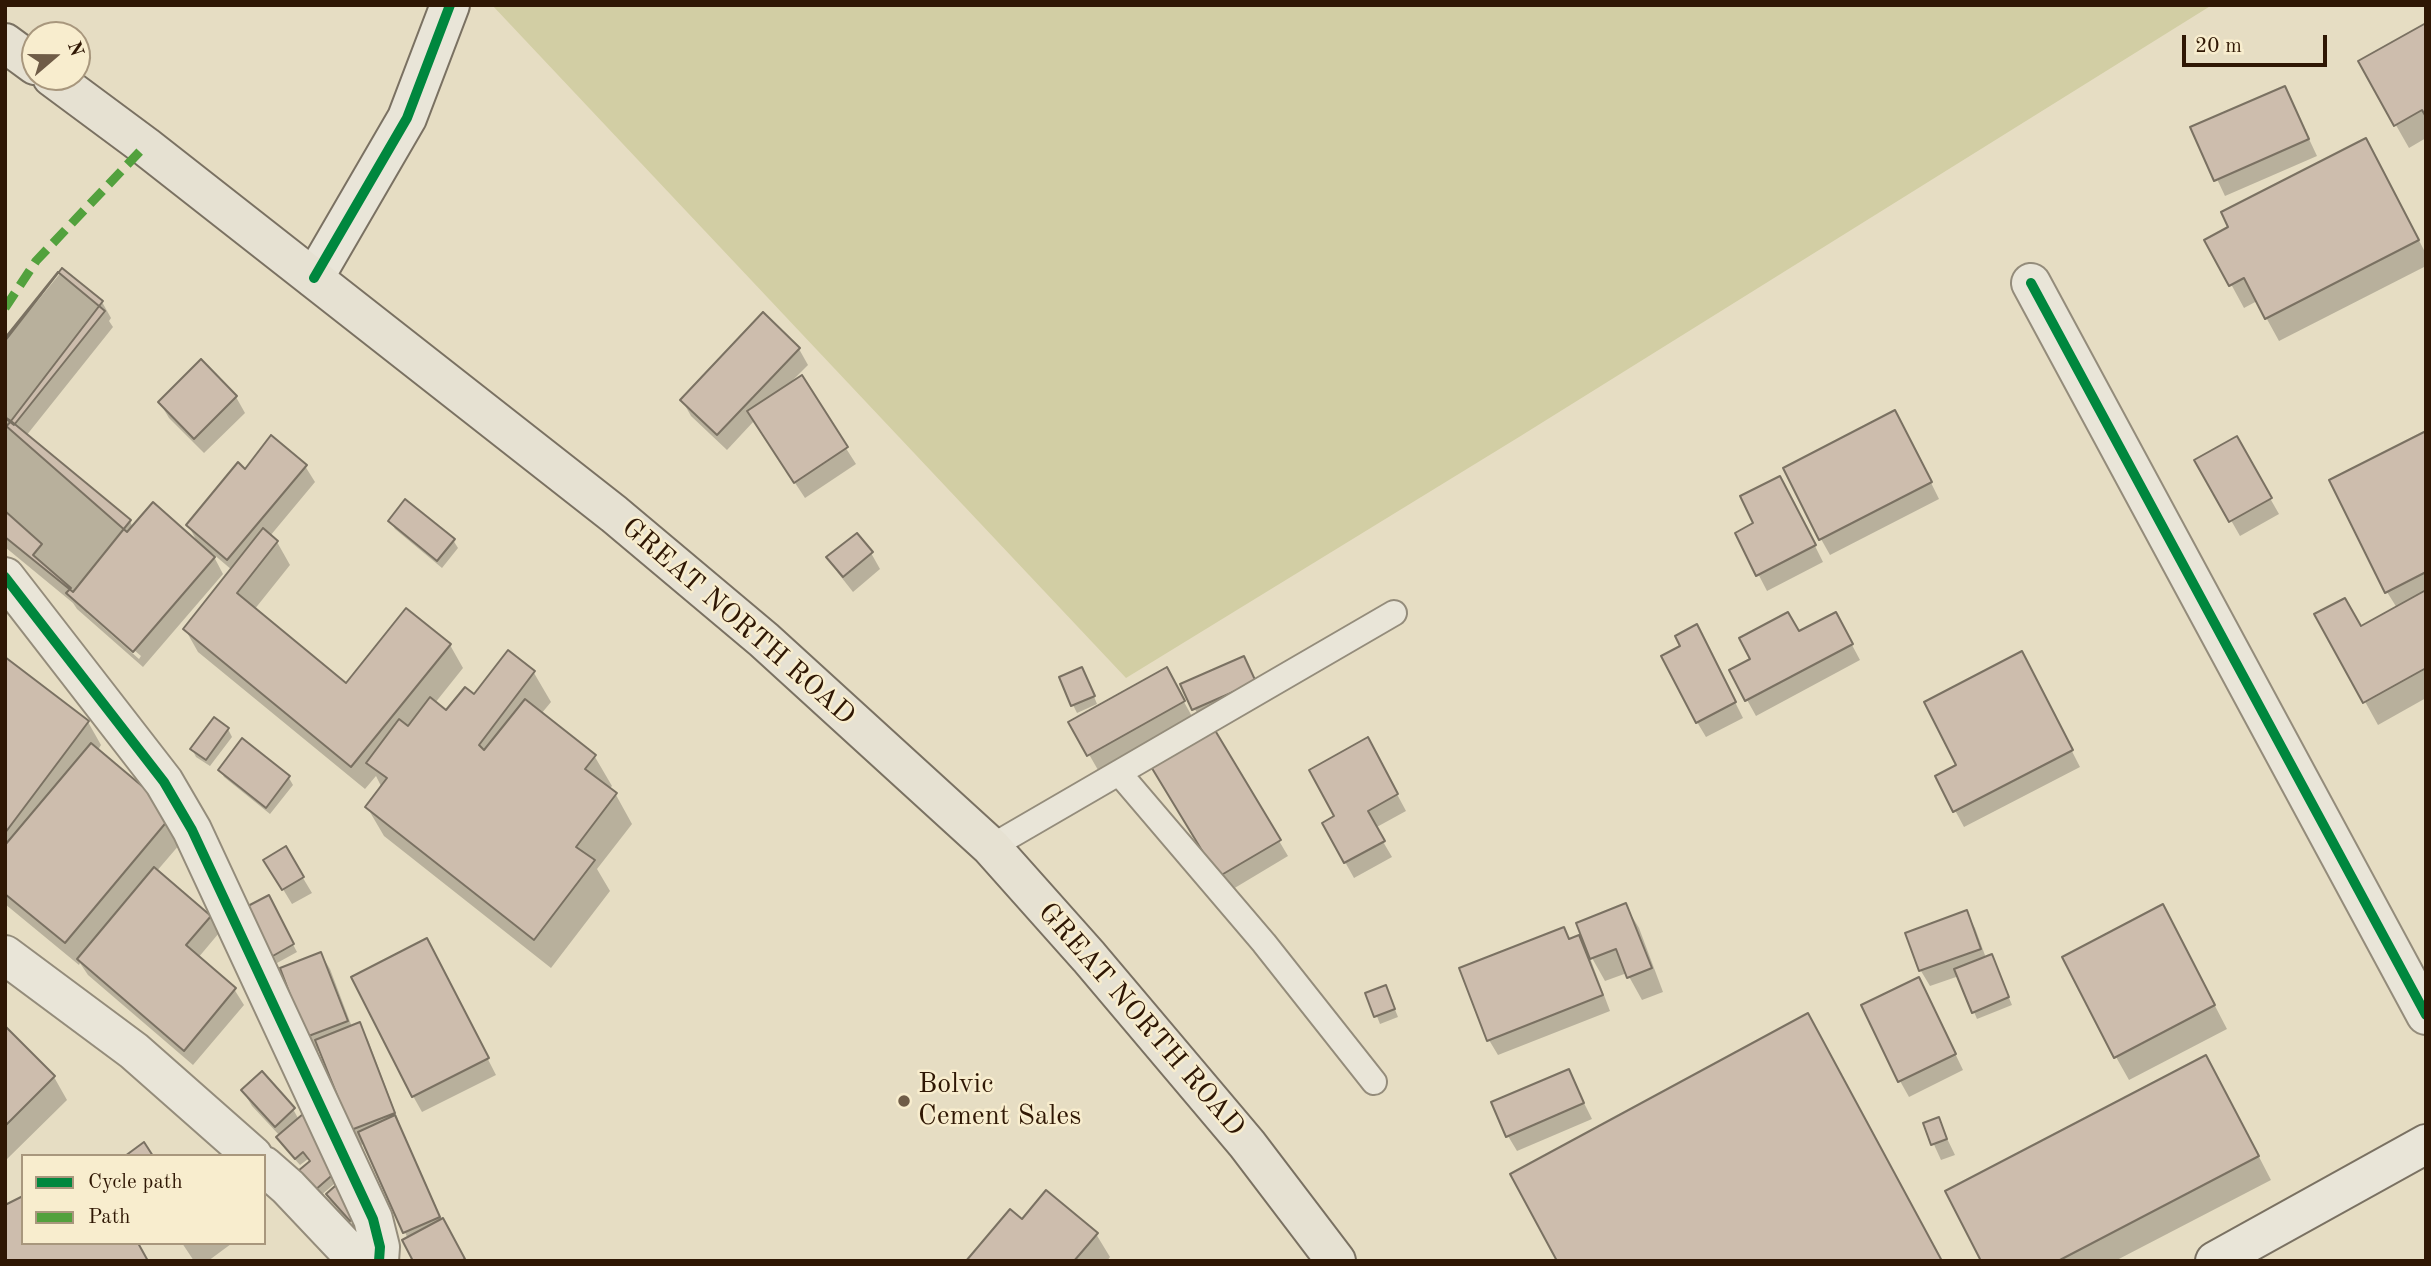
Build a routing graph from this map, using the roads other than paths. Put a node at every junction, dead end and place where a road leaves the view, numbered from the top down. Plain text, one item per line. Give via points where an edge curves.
1 (450, 5) edge
2 (5, 43) edge
3 (21, 55) edge
4 (71, 91) edge
5 (314, 278) junction
6 (2031, 283) dead end
7 (5, 577) edge
8 (1394, 613) dead end
9 (1119, 773) junction
10 (991, 847) junction
11 (5, 955) edge
12 (2426, 1015) edge
13 (1374, 1082) dead end
14 (2426, 1144) edge
15 (251, 1154) edge
16 (266, 1168) edge
17 (358, 1261) edge
18 (380, 1261) edge
19 (1336, 1261) edge
20 (2215, 1261) edge

1 - 5 street via 407,118
2 - 3 highway
4 - 5 highway, GREAT NORTH ROAD
5 - 10 highway, GREAT NORTH ROAD via 625,523 764,640
6 - 12 street
7 - 18 street via 164,782 192,830 373,1219
8 - 9 lane
9 - 10 lane
9 - 13 lane via 1264,943
10 - 19 highway, GREAT NORTH ROAD via 1247,1144
11 - 15 street via 134,1051
14 - 20 street
16 - 17 street

